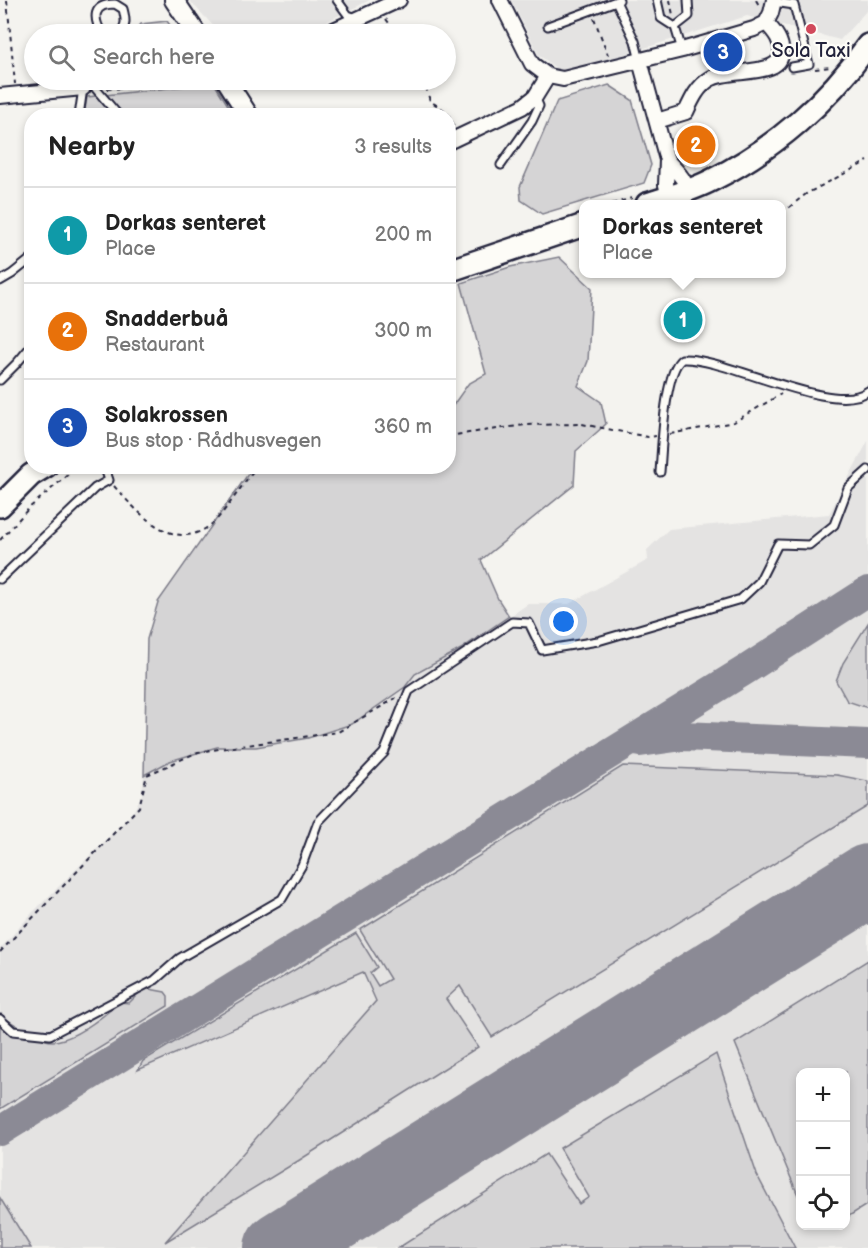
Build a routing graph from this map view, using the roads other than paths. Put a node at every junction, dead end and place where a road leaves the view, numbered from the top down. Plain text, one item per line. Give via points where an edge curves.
1 (174, 0) edge
2 (337, 0) edge
3 (399, 0) edge
4 (500, 0) edge
5 (657, 0) edge
6 (688, 0) edge
7 (618, 1) edge
8 (774, 1) edge
9 (358, 19) junction
10 (766, 23) junction
11 (97, 24) edge
12 (125, 24) edge
13 (190, 24) edge
14 (347, 24) edge
15 (548, 26) dead end
16 (675, 27) junction
17 (868, 45) edge
18 (682, 50) junction
19 (640, 62) junction
20 (868, 64) edge
21 (792, 68) dead end
22 (548, 75) junction
23 (52, 90) edge
24 (88, 90) edge
25 (93, 90) edge
26 (233, 90) edge
27 (0, 96) edge
28 (535, 97) junction
29 (82, 108) edge
30 (111, 108) edge
31 (244, 108) edge
32 (657, 121) junction
33 (456, 134) edge
34 (501, 165) dead end
35 (681, 200) edge
36 (579, 227) edge
37 (579, 240) edge
38 (24, 264) edge
39 (456, 268) edge
40 (456, 277) edge
41 (0, 281) edge
42 (24, 354) edge
43 (0, 380) edge
44 (868, 391) edge
45 (868, 470) edge
46 (660, 472) dead end
47 (34, 474) edge
48 (107, 474) edge
49 (0, 506) edge
50 (0, 579) edge
51 (0, 1019) edge

1 - 13 street
2 - 9 lane via 348,15
3 - 9 street
4 - 22 street via 532,64
5 - 16 lane via 661,18
6 - 16 lane via 690,16
7 - 15 lane
7 - 19 lane
8 - 10 street
8 - 21 lane via 794,5 809,64
9 - 14 street
10 - 18 street
10 - 32 street via 782,50 775,66 723,73 710,79 697,90 686,112
11 - 12 lane via 101,6 115,4 123,9
16 - 18 lane
17 - 35 main road via 821,100 783,135
18 - 19 street
19 - 22 street via 569,79
19 - 32 street
20 - 35 main road via 814,126 794,142 718,191
22 - 28 street
23 - 27 street
24 - 29 lane
25 - 30 lane
26 - 31 street
28 - 33 street via 522,107
28 - 34 lane via 539,106 532,121
32 - 35 street via 667,160 683,179
36 - 39 main road
37 - 40 main road
38 - 41 lane
42 - 43 lane
44 - 46 lane via 857,397 836,396 682,359 673,373 666,405
45 - 51 lane via 848,488 834,525 809,545 778,544 759,582 741,599 598,641 542,650 529,623 512,622 409,691 384,753 318,822 302,865 282,899 180,958 155,980 50,1035 13,1031
47 - 49 main road
48 - 50 lane via 109,480 94,488

